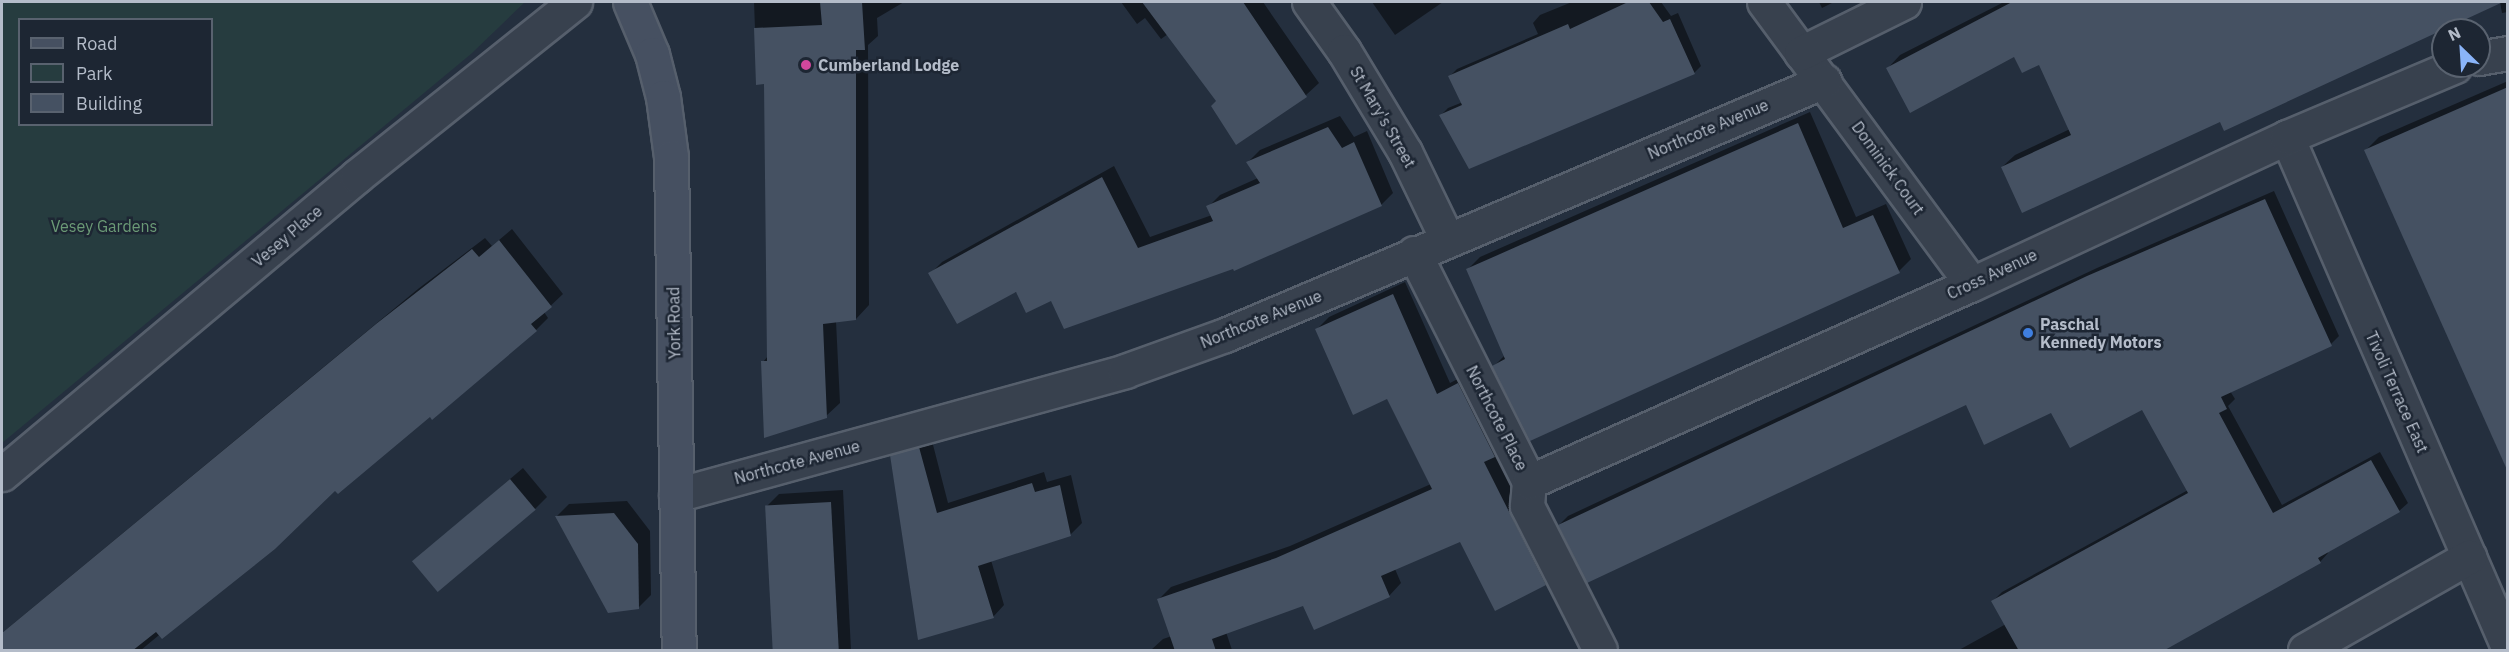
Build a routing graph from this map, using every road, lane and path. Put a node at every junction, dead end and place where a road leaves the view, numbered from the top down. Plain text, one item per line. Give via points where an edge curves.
1 (575, 2) edge
2 (630, 2) edge
3 (1309, 2) edge
4 (1764, 2) edge
5 (1904, 2) edge
6 (1801, 53) junction
7 (2508, 53) edge
8 (2491, 56) edge
9 (2431, 76) edge
10 (1824, 81) junction
11 (2287, 137) junction
12 (1447, 239) junction
13 (1413, 253) junction
14 (1972, 285) junction
15 (2, 474) edge
16 (1529, 482) junction
17 (676, 495) junction
18 (2469, 557) junction
19 (2508, 646) edge
20 (679, 651) edge
21 (1600, 651) edge
22 (2305, 651) edge

1 - 15 street, Vesey Place via 375,161
2 - 17 main road, York Road via 652,54 663,97 671,157
3 - 12 street, St Mary's Street via 1344,51 1405,152
4 - 6 street, Dominick Court
5 - 6 street
6 - 10 street, Dominick Court
7 - 8 street
9 - 11 street, Cross Avenue
10 - 12 street, Northcote Avenue
10 - 14 street, Dominick Court
11 - 14 street, Cross Avenue
11 - 18 street, Tivoli Terrace East
12 - 13 street, Northcote Avenue
13 - 16 street, Northcote Place
13 - 17 street, Northcote Avenue via 1225,335 1125,371
14 - 16 street, Cross Avenue
16 - 21 street, Northcote Place via 1527,506
17 - 20 main road, York Road
18 - 19 street, Tivoli Terrace East
18 - 22 street

